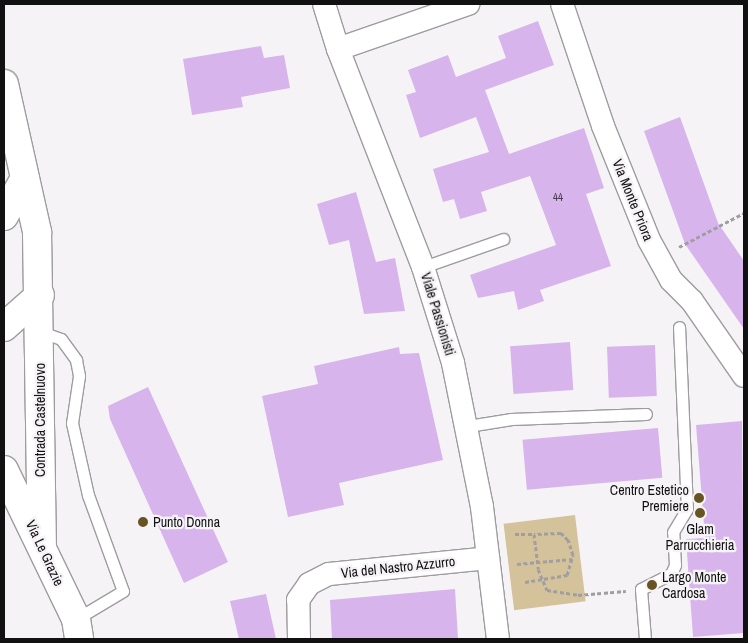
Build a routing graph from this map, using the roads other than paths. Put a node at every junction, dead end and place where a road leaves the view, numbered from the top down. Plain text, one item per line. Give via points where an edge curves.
1 (324, 4) edge
2 (468, 4) edge
3 (562, 4) edge
4 (338, 49) junction
5 (4, 84) edge
6 (25, 178) junction
7 (4, 216) edge
8 (503, 239) dead end
9 (423, 267) junction
10 (40, 295) junction
11 (679, 327) dead end
12 (4, 328) edge
13 (41, 332) junction
14 (744, 376) edge
15 (646, 414) dead end
16 (468, 426) junction
17 (4, 470) edge
18 (42, 546) junction
19 (488, 558) junction
20 (77, 629) edge
21 (299, 639) edge
22 (498, 639) edge
23 (645, 639) edge

1 - 4 street, Viale Passionisti
2 - 4 street
3 - 14 street, Via Monte Priora via 603,126 656,253 672,280 692,301
4 - 9 street, Viale Passionisti
5 - 6 main road, Contrada Castelnuovo
6 - 7 main road
6 - 10 main road, Contrada Castelnuovo via 37,232
8 - 9 lane
9 - 16 street, Viale Passionisti via 453,363
10 - 12 main road
10 - 13 main road, Contrada Castelnuovo
11 - 23 lane via 687,509 673,532 675,565 670,574 641,590
13 - 18 main road, Contrada Castelnuovo
13 - 20 lane via 61,339 76,360 79,376 72,423 88,495 123,591
15 - 16 lane via 511,419
16 - 19 street, Viale Passionisti
17 - 18 main road, Via Le Grazie
18 - 20 main road, Via Le Grazie
19 - 21 street, Via del Nastro Azzurro via 329,574 309,584 298,600
19 - 22 street, Viale Passionisti

